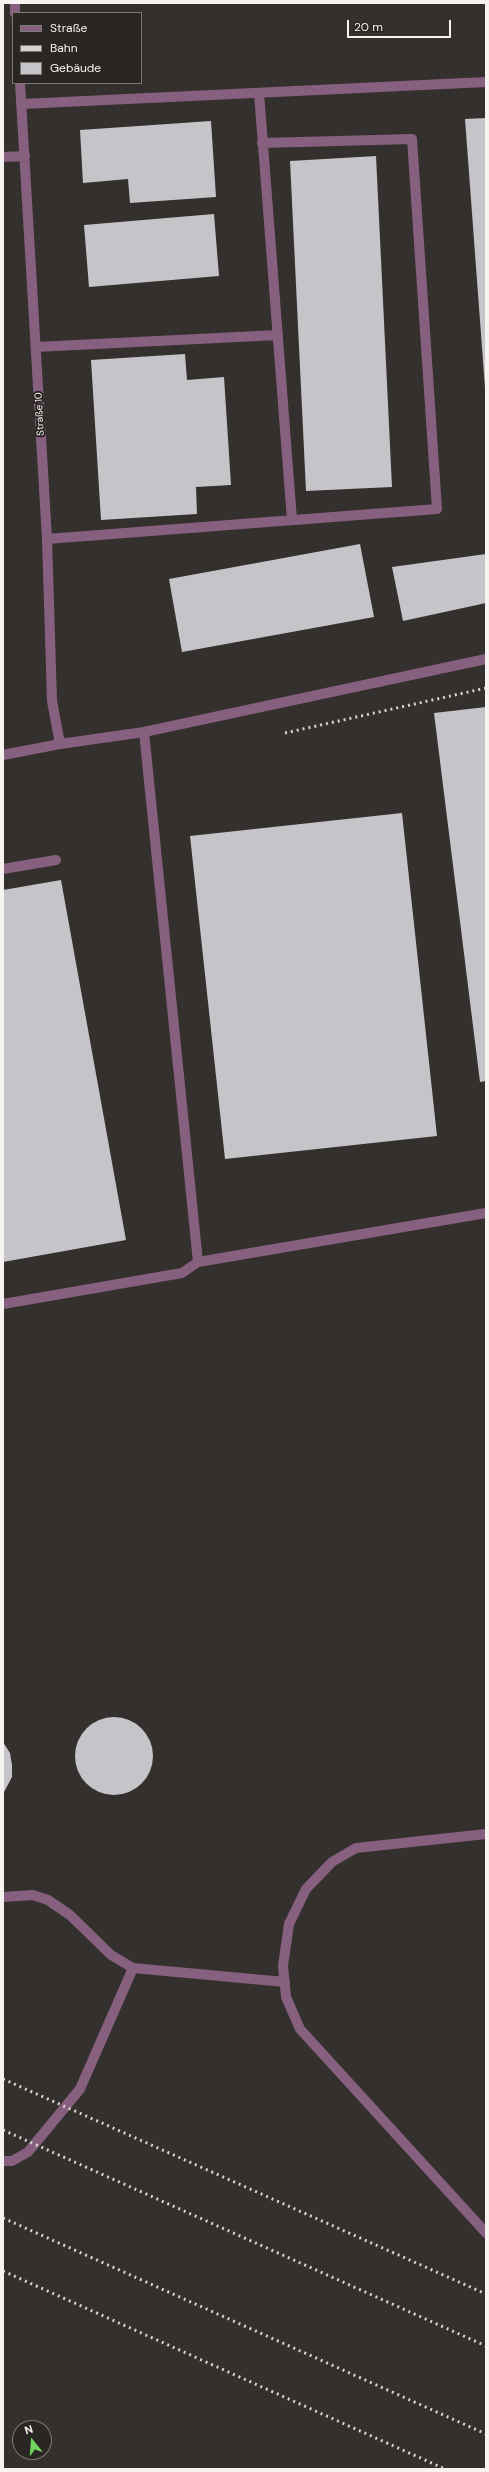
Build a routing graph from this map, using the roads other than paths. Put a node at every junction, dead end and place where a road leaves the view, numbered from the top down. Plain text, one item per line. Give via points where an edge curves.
1 (486, 82) edge
2 (20, 84) edge
3 (259, 93) junction
4 (22, 104) junction
5 (262, 144) junction
6 (25, 156) junction
7 (3, 158) edge
8 (278, 335) junction
9 (36, 347) junction
10 (292, 520) junction
11 (48, 539) junction
12 (486, 659) edge
13 (144, 732) junction
14 (60, 744) junction
15 (3, 755) edge
16 (56, 860) dead end
17 (3, 869) edge
18 (486, 1213) edge
19 (198, 1262) junction
20 (3, 1304) edge
21 (486, 1834) edge
22 (3, 1896) edge
23 (133, 1968) junction
24 (285, 1982) junction
25 (3, 2161) edge
26 (486, 2234) edge

1 - 3 lane
2 - 4 lane, Straße 10
3 - 4 lane
3 - 5 lane
4 - 6 lane, Straße 10
5 - 8 lane
5 - 10 lane via 412,139 437,509
6 - 7 lane
6 - 9 lane, Straße 10
8 - 9 lane
8 - 10 lane
9 - 11 lane, Straße 10
10 - 11 lane
11 - 14 lane, Straße 10 via 52,701
12 - 13 lane
13 - 14 lane
13 - 19 lane
14 - 15 lane
16 - 17 lane
18 - 19 lane
19 - 20 lane via 182,1273
21 - 24 lane via 356,1848 332,1862 306,1889 289,1924 283,1966
22 - 23 lane via 33,1895 48,1900 70,1915 111,1955
23 - 24 lane
23 - 25 lane via 80,2089 28,2152 12,2161
24 - 26 lane via 286,1997 300,2029

